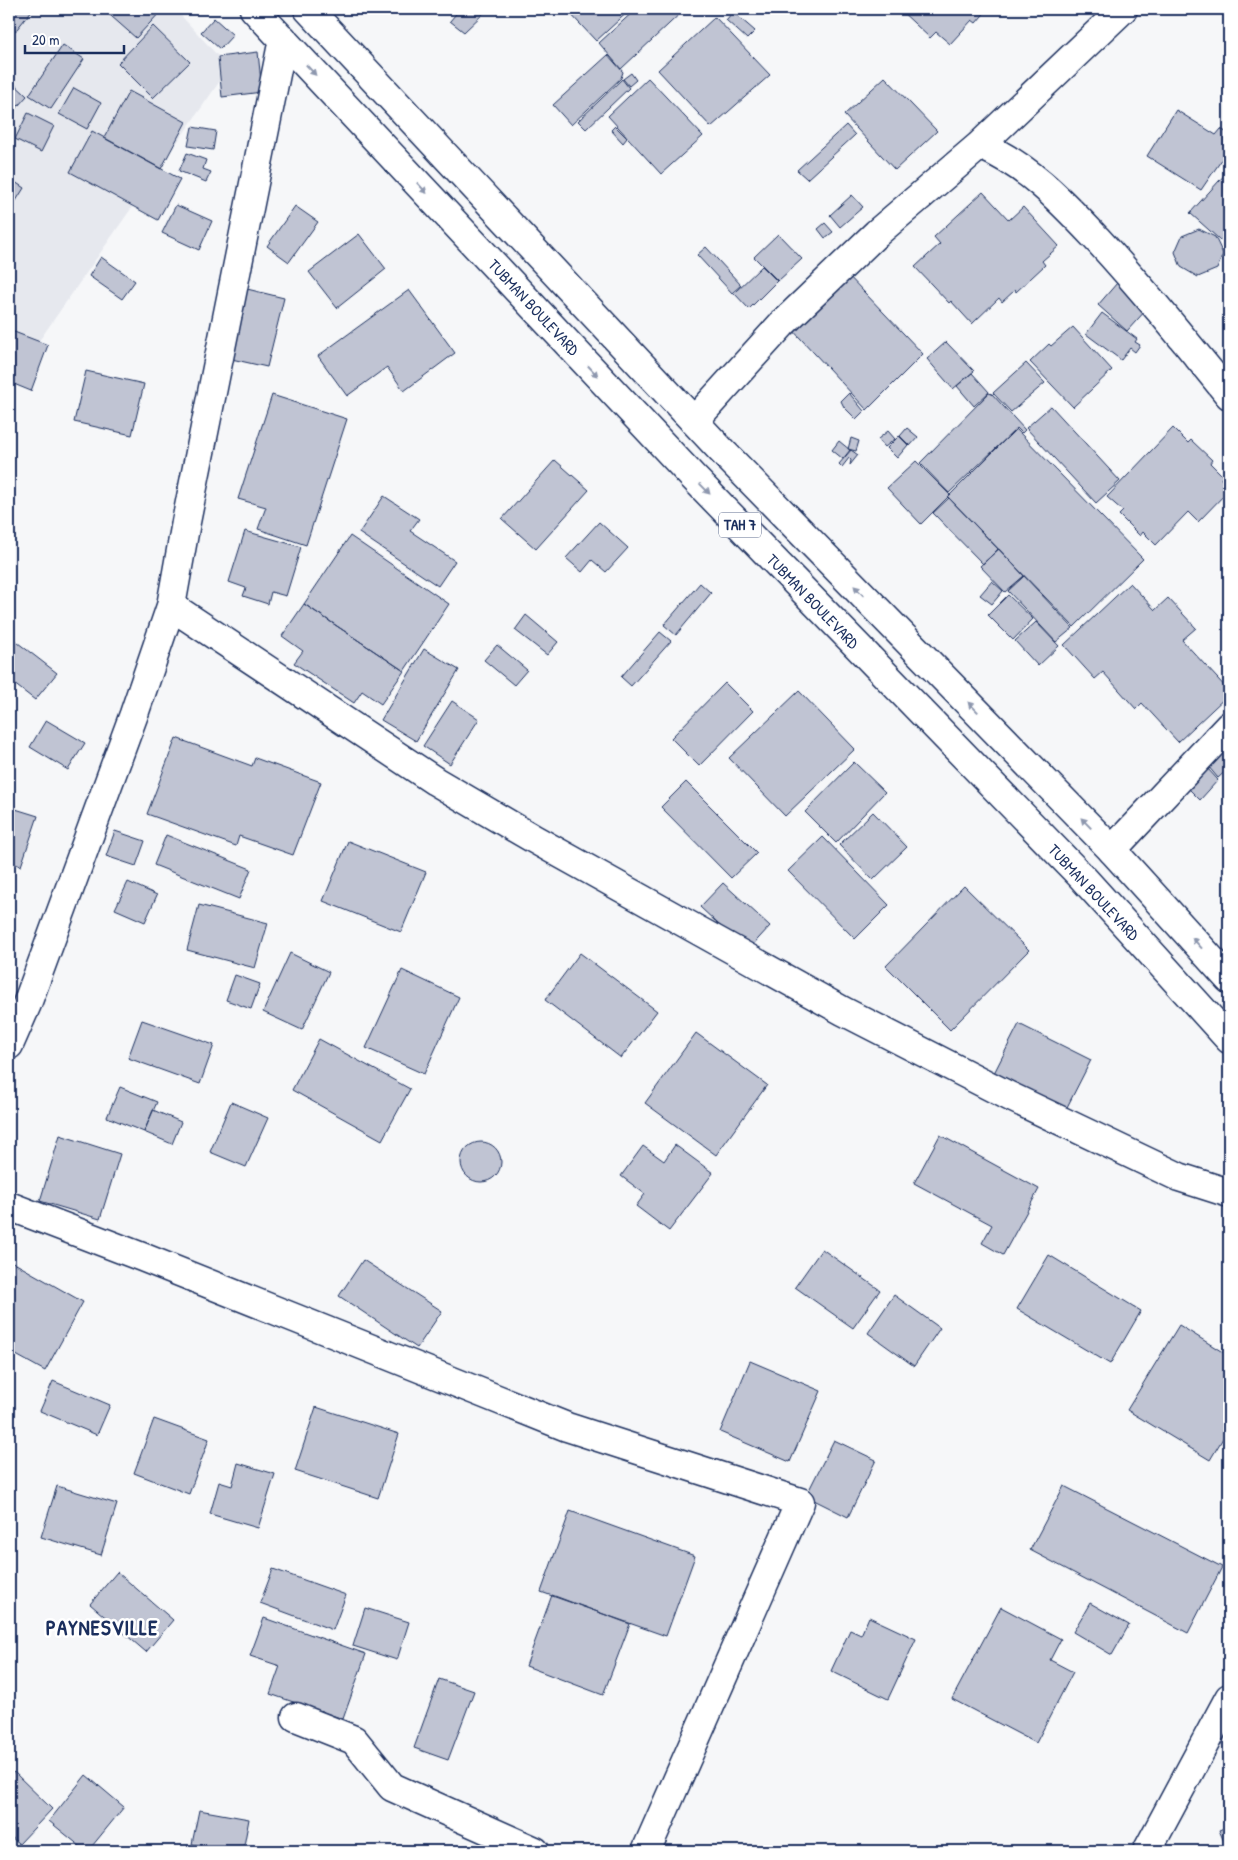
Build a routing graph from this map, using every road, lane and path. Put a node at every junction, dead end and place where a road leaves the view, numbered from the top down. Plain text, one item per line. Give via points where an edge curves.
1 (254, 9) edge
2 (308, 9) edge
3 (1123, 9) edge
4 (283, 39) junction
5 (980, 145) junction
6 (1229, 395) edge
7 (694, 421) junction
8 (171, 606) junction
9 (1229, 726) edge
10 (1112, 850) junction
11 (1229, 979) edge
12 (1229, 1039) edge
13 (9, 1045) edge
14 (1229, 1192) edge
15 (9, 1206) edge
16 (1229, 1698) edge
17 (296, 1717) dead end
18 (535, 1851) edge
19 (646, 1851) edge
20 (1146, 1851) edge

1 - 4 main road, TUBMAN BOULEVARD / TAH 7
2 - 7 main road, TAH 7
3 - 5 main road
4 - 8 main road
4 -> 12 main road, TUBMAN BOULEVARD / TAH 7 via 693,478 1083,878
5 - 6 main road via 1000,153 1048,188 1146,293
5 - 7 main road via 877,233 782,324
10 -> 7 main road, TAH 7
8 - 13 main road via 121,750
8 - 14 main road via 435,780 534,839 826,1001 1009,1096 1170,1173
9 - 10 main road
11 -> 10 main road, TAH 7
15 - 19 main road via 567,1427 800,1502
16 - 20 main road
17 - 18 main road via 354,1740 392,1787

